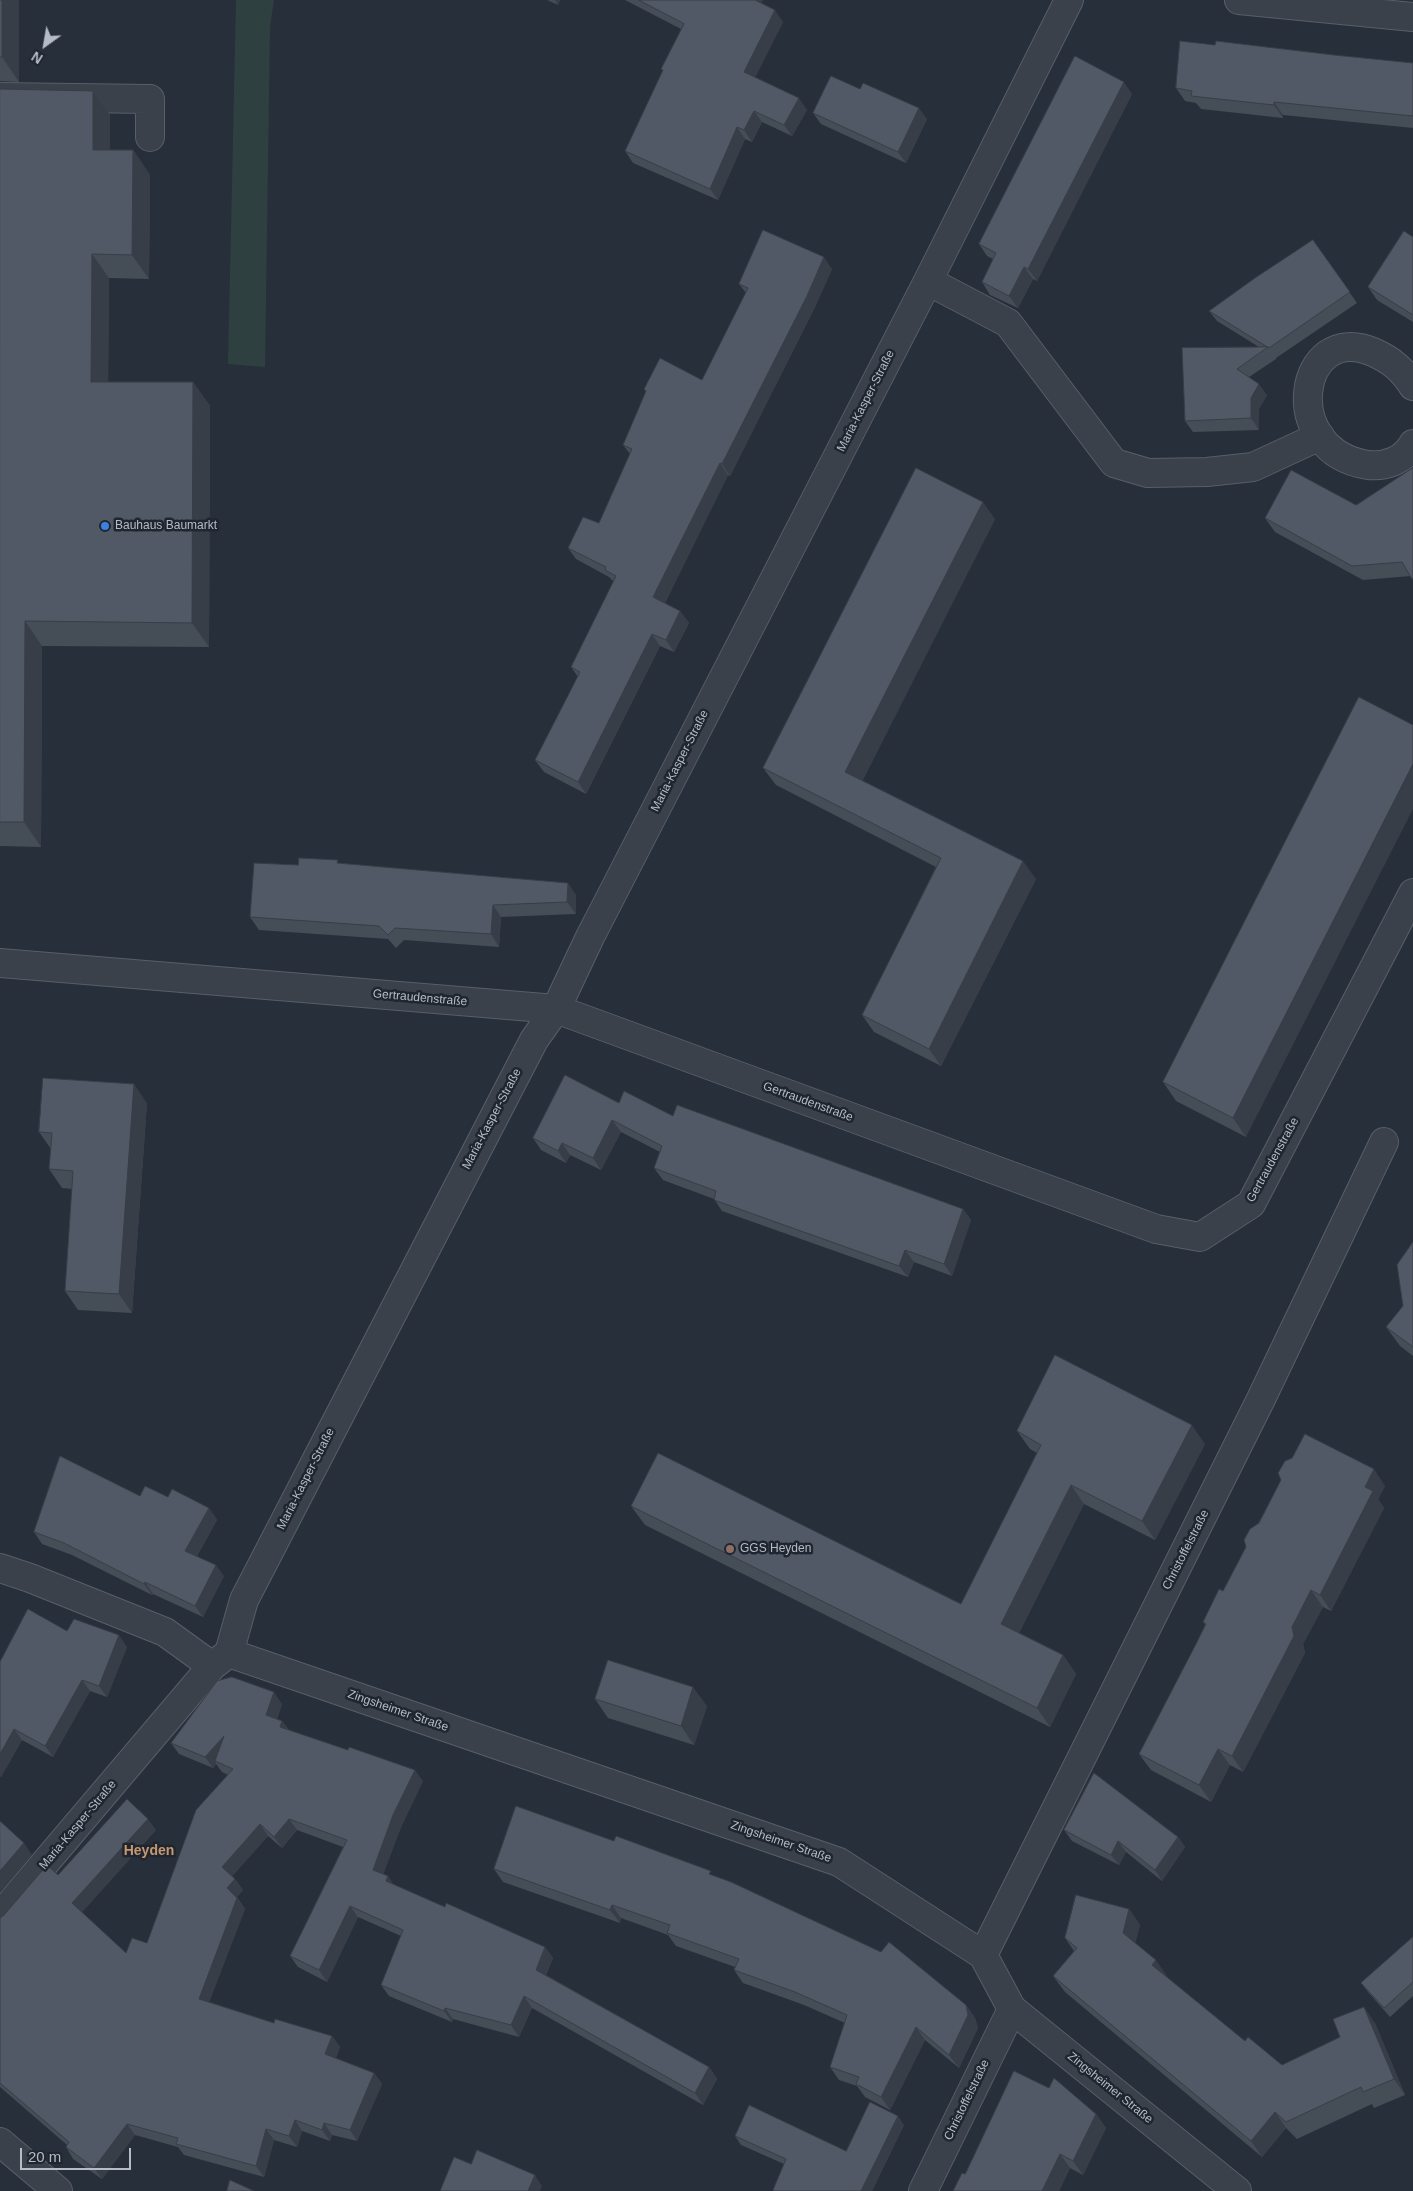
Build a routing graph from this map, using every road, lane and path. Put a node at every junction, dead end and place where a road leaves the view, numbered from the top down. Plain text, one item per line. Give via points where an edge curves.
1 (1069, 0) edge
2 (1239, 0) edge
3 (1413, 18) edge
4 (0, 97) edge
5 (150, 137) dead end
6 (928, 282) junction
7 (1413, 386) edge
8 (1320, 436) junction
9 (1413, 444) edge
10 (1413, 893) edge
11 (0, 963) edge
12 (556, 1009) junction
13 (1384, 1142) dead end
14 (0, 1568) edge
15 (220, 1660) junction
16 (0, 1916) edge
17 (983, 1955) junction
18 (1012, 2009) junction
19 (0, 2142) edge
20 (58, 2191) edge
21 (923, 2191) edge
22 (1237, 2191) edge

1 - 6 street, Maria-Kasper-Straße
2 - 3 street
4 - 5 street via 150,99
6 - 8 street via 1008,323 1114,463 1148,474 1253,467
6 - 12 street, Maria-Kasper-Straße
7 - 8 street via 1394,363 1382,356 1350,347 1333,351 1319,362 1307,393 1312,424
8 - 9 street via 1330,449 1343,456 1378,466 1395,462
10 - 12 street, Gertraudenstraße via 1251,1204 1200,1237 1156,1229
11 - 12 street, Gertraudenstraße
12 - 15 street, Maria-Kasper-Straße via 534,1040 244,1600
13 - 17 street, Christoffelstraße via 1265,1390
14 - 15 street, Zingsheimer Straße via 166,1632
15 - 16 street, Maria-Kasper-Straße
15 - 17 street, Zingsheimer Straße via 839,1862
17 - 18 street, Zingsheimer Straße
18 - 21 street, Christoffelstraße
18 - 22 street, Zingsheimer Straße
19 - 20 street

